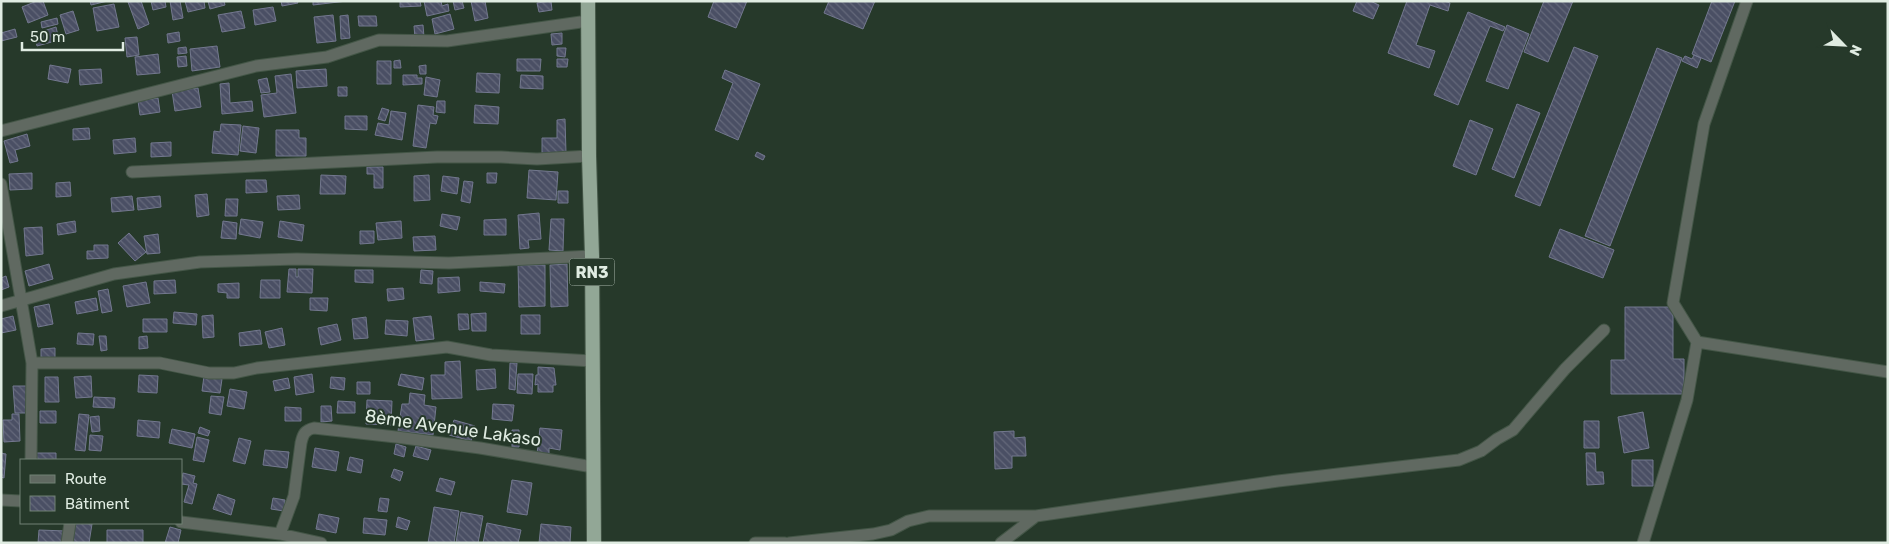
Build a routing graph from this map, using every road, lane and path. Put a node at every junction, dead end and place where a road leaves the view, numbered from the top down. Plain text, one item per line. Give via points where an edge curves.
1 (588, 1) edge
2 (1747, 1) edge
3 (588, 21) junction
4 (1, 131) edge
5 (589, 156) junction
6 (132, 172) dead end
7 (1, 184) edge
8 (3, 213) edge
9 (592, 256) junction
10 (22, 299) junction
11 (1, 306) edge
12 (1604, 330) dead end
13 (1697, 342) junction
14 (592, 361) junction
15 (32, 363) junction
16 (1888, 372) edge
17 (31, 459) edge
18 (593, 467) junction
19 (1, 500) edge
20 (20, 501) edge
21 (1036, 516) junction
22 (182, 522) edge
23 (70, 524) edge
24 (280, 534) junction
25 (67, 543) edge
26 (322, 543) edge
27 (594, 543) edge
28 (755, 543) edge
29 (785, 543) edge
30 (789, 543) edge
31 (1001, 543) edge
32 (1643, 543) edge

1 - 3 highway, RN3
2 - 13 street via 1704,124 1673,303
3 - 4 street via 447,41 379,40 327,58 256,66
3 - 5 highway, RN3
5 - 6 street via 436,158
5 - 9 highway, RN3
7 - 8 street
8 - 10 street
9 - 10 street via 449,263 297,259 200,262 114,274
9 - 14 highway, RN3
10 - 11 street
10 - 15 street
12 - 21 street via 1565,369 1513,430 1481,451 1459,460 1269,482
13 - 16 street
13 - 32 street via 1687,400
14 - 15 street via 491,355 447,347 234,373 209,373 160,363
14 - 18 highway, RN3
15 - 17 street
18 - 24 street, 8ème Avenue Lakaso via 396,437 308,429 301,443 294,496
18 - 27 highway, RN3
19 - 20 street
21 - 30 street via 929,516 873,534
21 - 31 street
22 - 24 street
23 - 25 street
24 - 26 street
28 - 29 street

